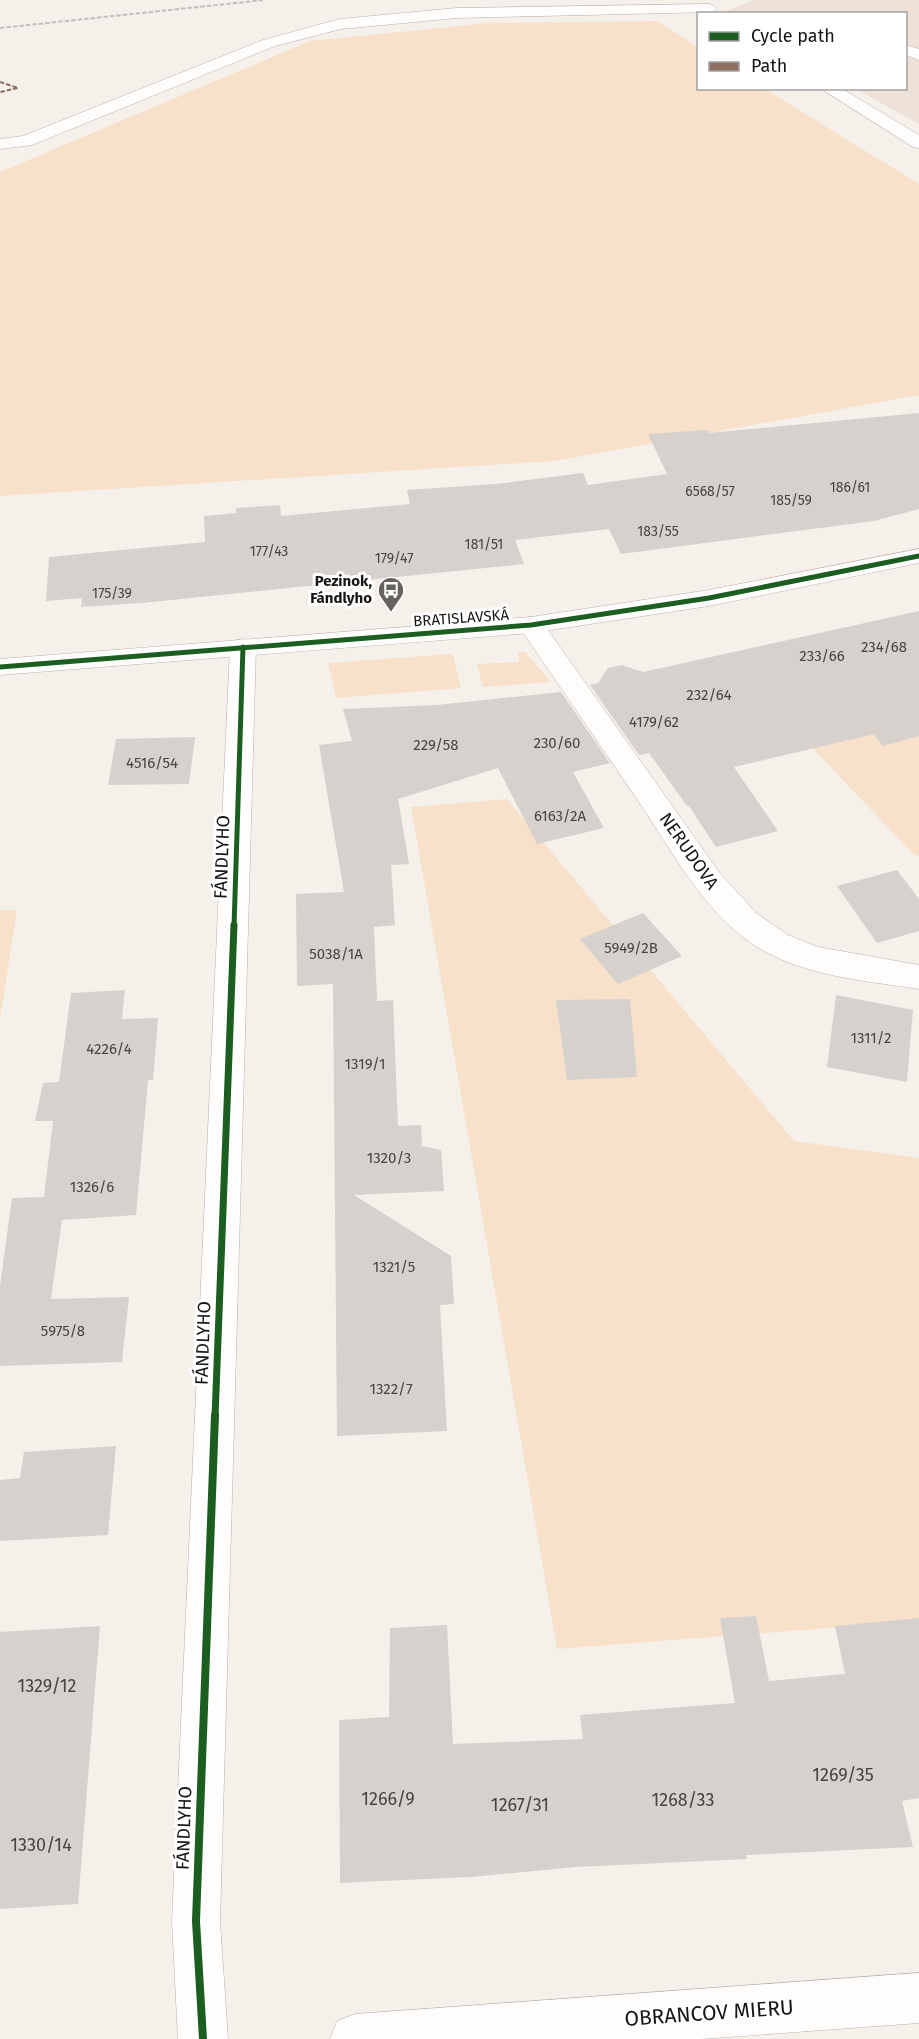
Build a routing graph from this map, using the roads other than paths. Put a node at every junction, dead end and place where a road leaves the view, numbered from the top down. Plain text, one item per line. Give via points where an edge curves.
1 (726, 0) edge
2 (710, 11) edge
3 (831, 90) edge
4 (26, 141) junction
5 (919, 142) edge
6 (0, 144) edge
7 (0, 152) edge
8 (919, 556) edge
9 (531, 625) junction
10 (243, 647) junction
11 (0, 667) edge
12 (919, 977) edge
13 (919, 1998) edge
14 (202, 2039) edge
15 (355, 2039) edge

1 - 2 street
2 - 4 street via 457,13 340,24 269,43
3 - 5 street
4 - 6 street
4 - 7 street
8 - 9 street, BRATISLAVSKÁ via 709,598
9 - 10 street, BRATISLAVSKÁ
9 - 12 street, NERUDOVA via 735,913 759,933 806,956
10 - 11 street, BRATISLAVSKÁ
10 - 14 street, FÁNDLYHO via 196,1921
13 - 15 street, OBRANCOV MIERU

